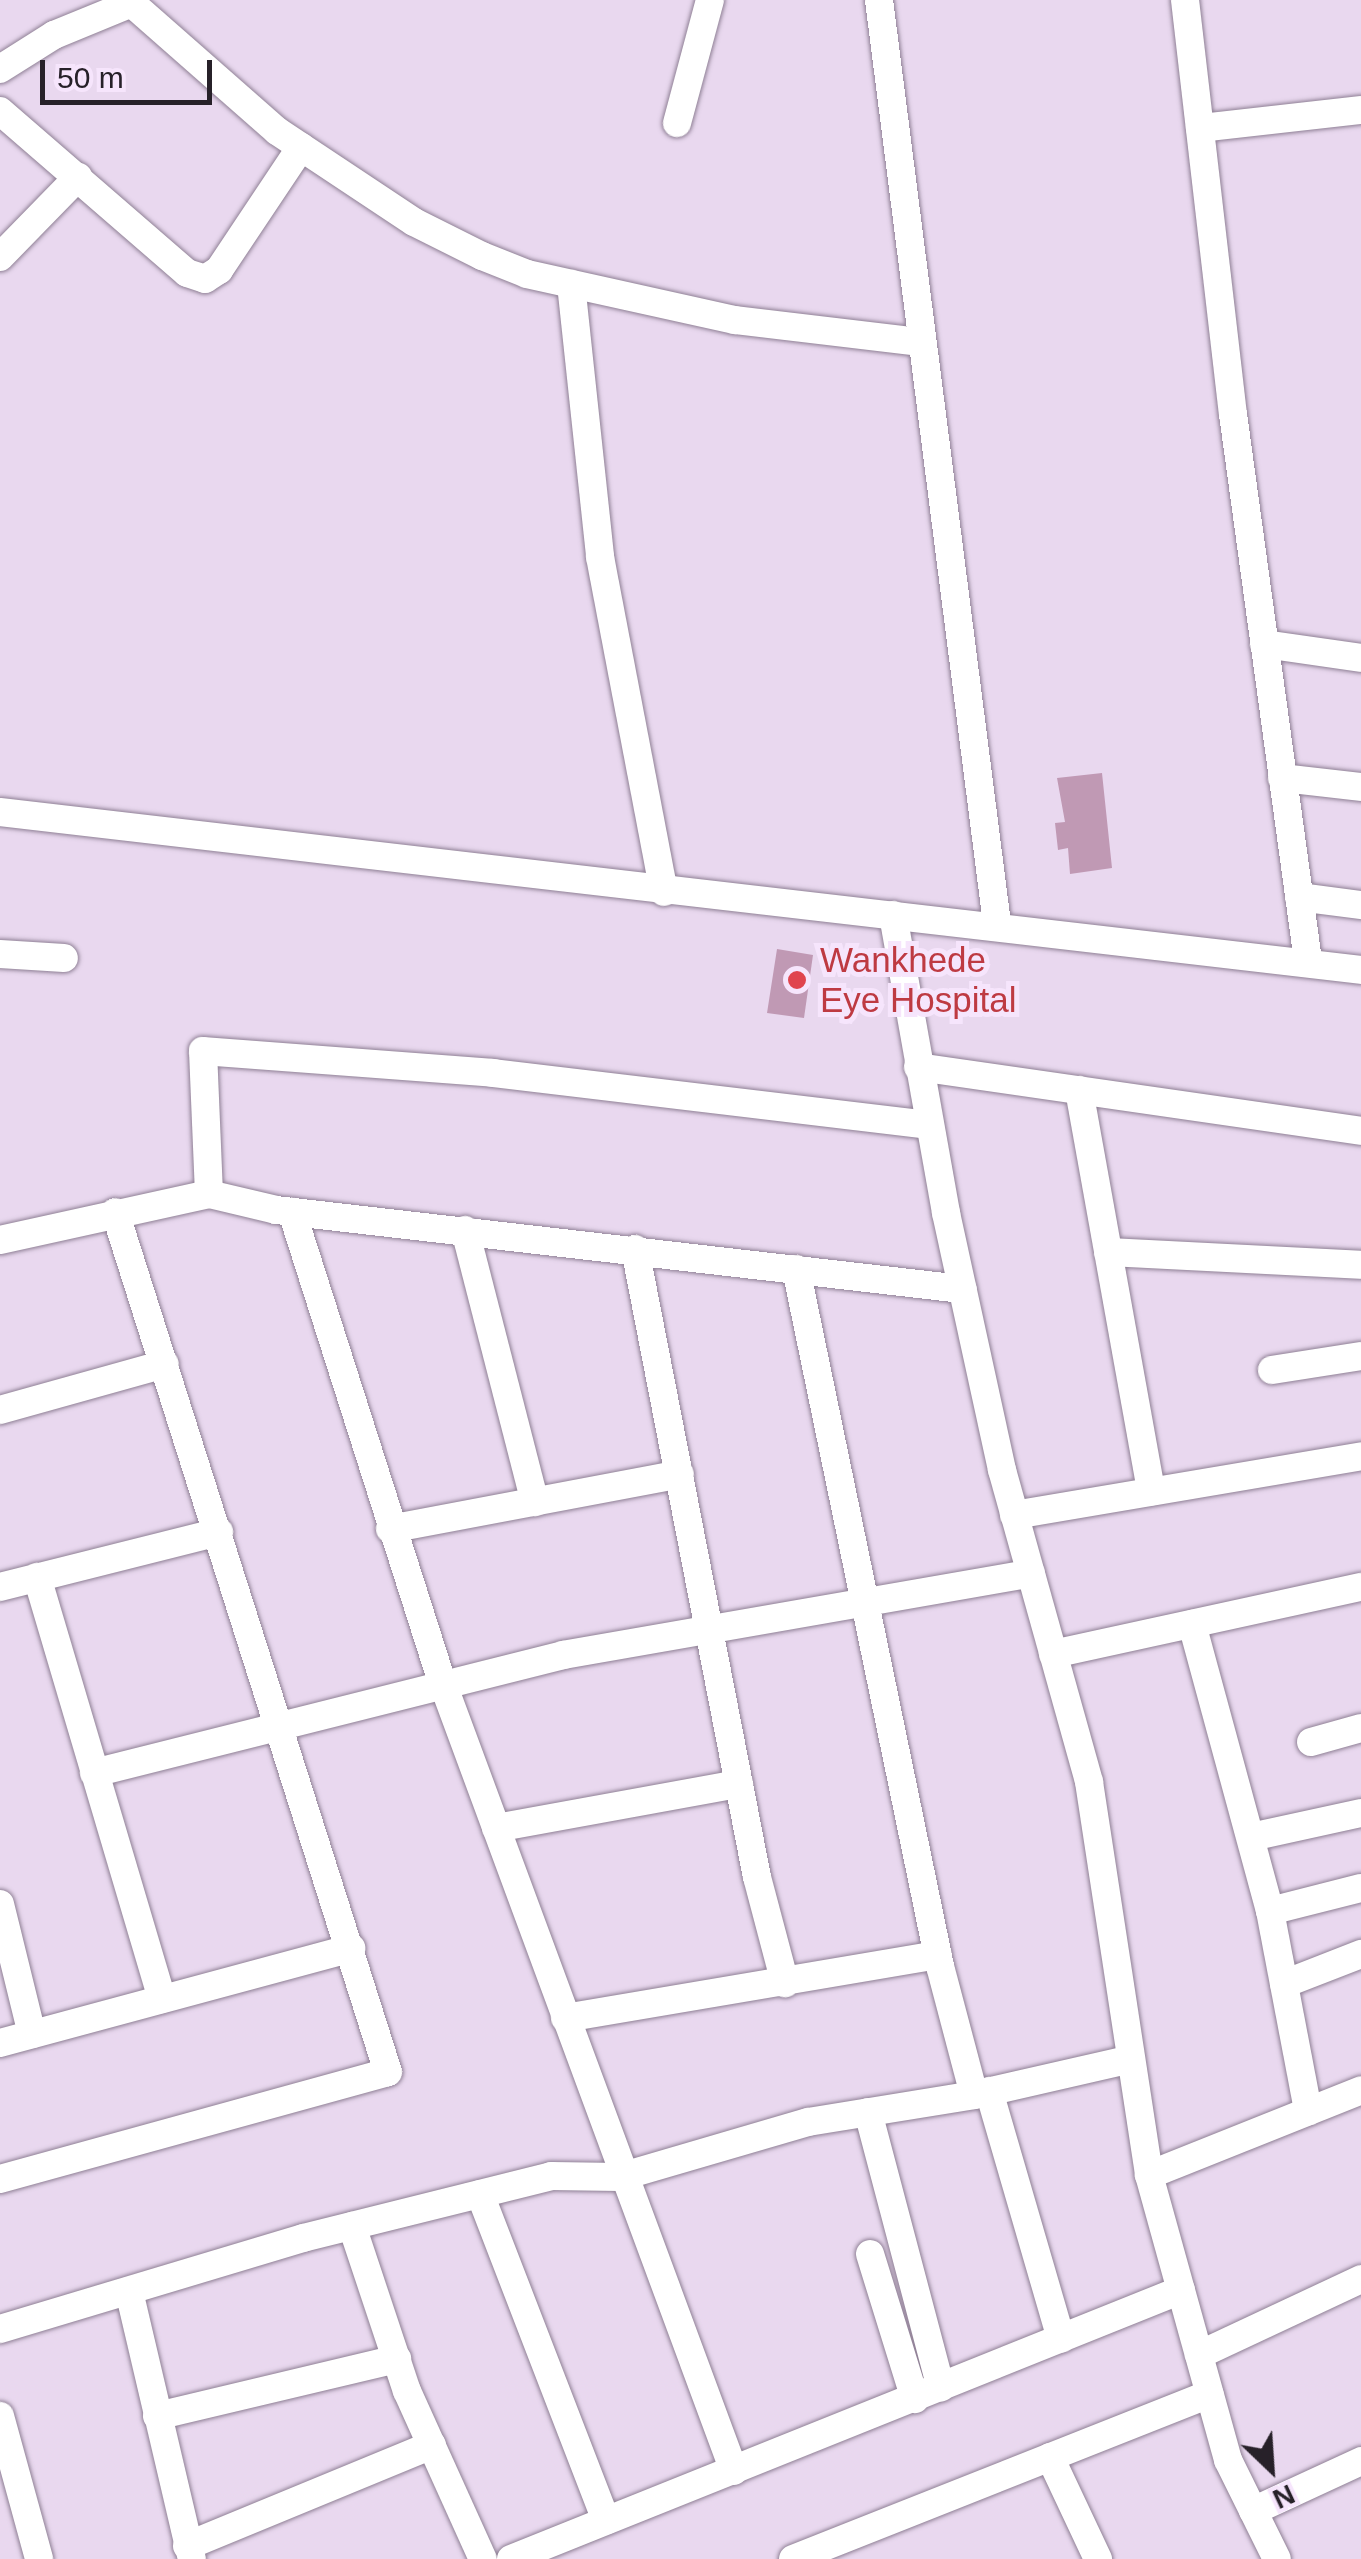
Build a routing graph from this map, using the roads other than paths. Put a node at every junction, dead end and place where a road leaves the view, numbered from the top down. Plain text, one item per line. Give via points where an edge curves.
1 (710, 0) edge
2 (879, 0) edge
3 (1185, 0) edge
4 (130, 2) edge
5 (0, 69) edge
6 (1361, 110) edge
7 (0, 112) edge
8 (678, 123) dead end
9 (1200, 128) junction
10 (302, 146) junction
11 (78, 177) junction
12 (0, 257) edge
13 (572, 284) junction
14 (920, 342) junction
15 (1264, 644) junction
16 (1361, 658) edge
17 (1282, 778) junction
18 (1361, 787) edge
19 (0, 812) edge
20 (664, 892) junction
21 (1299, 897) junction
22 (1361, 905) edge
23 (894, 915) junction
24 (997, 924) junction
25 (0, 954) edge
26 (64, 958) dead end
27 (1308, 961) junction
28 (1361, 970) edge
29 (918, 1067) junction
30 (1079, 1090) junction
31 (929, 1124) junction
32 (1360, 1136) edge
33 (209, 1194) junction
34 (114, 1212) junction
35 (292, 1212) junction
36 (466, 1230) junction
37 (0, 1240) edge
38 (635, 1249) junction
39 (1108, 1252) junction
40 (1361, 1265) edge
41 (796, 1269) junction
42 (962, 1289) junction
43 (1361, 1356) edge
44 (165, 1364) junction
45 (1272, 1370) dead end
46 (0, 1410) edge
47 (1361, 1456) edge
48 (680, 1474) junction
49 (1151, 1492) junction
50 (535, 1502) junction
51 (1014, 1515) junction
52 (390, 1529) junction
53 (219, 1532) junction
54 (1031, 1574) junction
55 (37, 1578) junction
56 (0, 1587) edge
57 (1361, 1588) edge
58 (864, 1600) junction
59 (1192, 1624) junction
60 (710, 1628) junction
61 (1053, 1654) junction
62 (443, 1684) junction
63 (279, 1724) junction
64 (1361, 1728) edge
65 (1311, 1742) dead end
66 (94, 1773) junction
67 (739, 1784) junction
68 (1361, 1813) edge
69 (496, 1828) junction
70 (1251, 1837) junction
71 (1361, 1888) edge
72 (0, 1904) edge
73 (1270, 1911) junction
74 (352, 1948) junction
75 (1361, 1954) edge
76 (938, 1955) junction
77 (785, 1983) junction
78 (1284, 1984) junction
79 (162, 1999) junction
80 (565, 2018) junction
81 (32, 2034) junction
82 (0, 2043) edge
83 (1131, 2059) junction
84 (1361, 2090) edge
85 (981, 2093) junction
86 (1308, 2111) junction
87 (868, 2112) junction
88 (1149, 2175) junction
89 (620, 2177) junction
90 (0, 2180) edge
91 (480, 2194) junction
92 (352, 2226) junction
93 (870, 2254) dead end
94 (1361, 2280) edge
95 (128, 2290) junction
96 (1181, 2290) junction
97 (0, 2329) edge
98 (1062, 2339) junction
99 (1199, 2354) junction
100 (397, 2359) junction
101 (941, 2388) junction
102 (1210, 2394) junction
103 (915, 2399) junction
104 (0, 2416) edge
105 (157, 2416) junction
106 (432, 2445) junction
107 (1050, 2458) junction
108 (1361, 2461) edge
109 (734, 2471) junction
110 (1253, 2511) junction
111 (606, 2521) junction
112 (190, 2552) edge
113 (39, 2559) edge
114 (482, 2559) edge
115 (511, 2559) edge
116 (793, 2559) edge
117 (1098, 2559) edge
118 (1276, 2559) edge

1 - 8 street
2 - 14 street
3 - 9 street
4 - 5 street via 54,35
4 - 10 street via 246,106
6 - 9 street
7 - 11 street
9 - 15 street
10 - 11 street via 219,270 205,279 187,273
10 - 13 street via 414,222 527,274
11 - 12 street
13 - 14 street via 735,320
13 - 20 street via 600,557
14 - 24 street
15 - 16 street
15 - 17 street
17 - 18 street
17 - 21 street
19 - 20 street
20 - 23 street
21 - 22 street
21 - 27 street
23 - 24 street
23 - 29 street
24 - 27 street
25 - 26 street
27 - 28 street
29 - 30 street
29 - 31 street
30 - 32 street
30 - 39 street
31 - 33 street via 493,1073 203,1051
31 - 42 street
33 - 34 street
33 - 35 street
34 - 37 street
34 - 44 street
35 - 36 street
35 - 52 street
36 - 38 street
36 - 50 street
38 - 41 street
38 - 48 street
39 - 40 street
39 - 49 street
41 - 42 street
41 - 58 street
42 - 51 street
43 - 45 street
44 - 46 street
44 - 53 street
47 - 49 street
48 - 50 street
48 - 60 street
49 - 51 street
50 - 52 street
51 - 54 street
52 - 62 street
53 - 55 street
53 - 63 street
54 - 58 street
54 - 61 street
55 - 56 street
55 - 66 street
57 - 59 street
58 - 60 street
58 - 76 street
59 - 61 street
59 - 70 street
60 - 62 street
60 - 67 street
61 - 83 street via 1089,1782
62 - 63 street
62 - 69 street
63 - 66 street
63 - 74 street
64 - 65 street
66 - 79 street
67 - 69 street
67 - 77 street
68 - 70 street
69 - 80 street
70 - 73 street
71 - 73 street
72 - 81 street
73 - 78 street
74 - 79 street
74 - 90 street via 388,2072
75 - 78 street
76 - 77 street
76 - 85 street
77 - 80 street
78 - 86 street
79 - 81 street
80 - 89 street
81 - 82 street
83 - 85 street
83 - 88 street
84 - 86 street
85 - 87 street
85 - 98 street
86 - 88 street
87 - 89 street via 808,2122
87 - 101 street
88 - 96 street
89 - 91 street via 551,2176
89 - 109 street
91 - 92 street
91 - 111 street
92 - 95 street
92 - 100 street
93 - 103 street
94 - 99 street
95 - 97 street
95 - 105 street
96 - 98 street
96 - 99 street
98 - 101 street
99 - 102 street
100 - 105 street
100 - 106 street
101 - 103 street
102 - 107 street
102 - 110 street via 1228,2460
103 - 109 street
104 - 113 street
105 - 112 street
106 - 112 street
106 - 114 street
107 - 116 street
107 - 117 street
108 - 110 street
109 - 111 street
110 - 118 street
111 - 115 street

